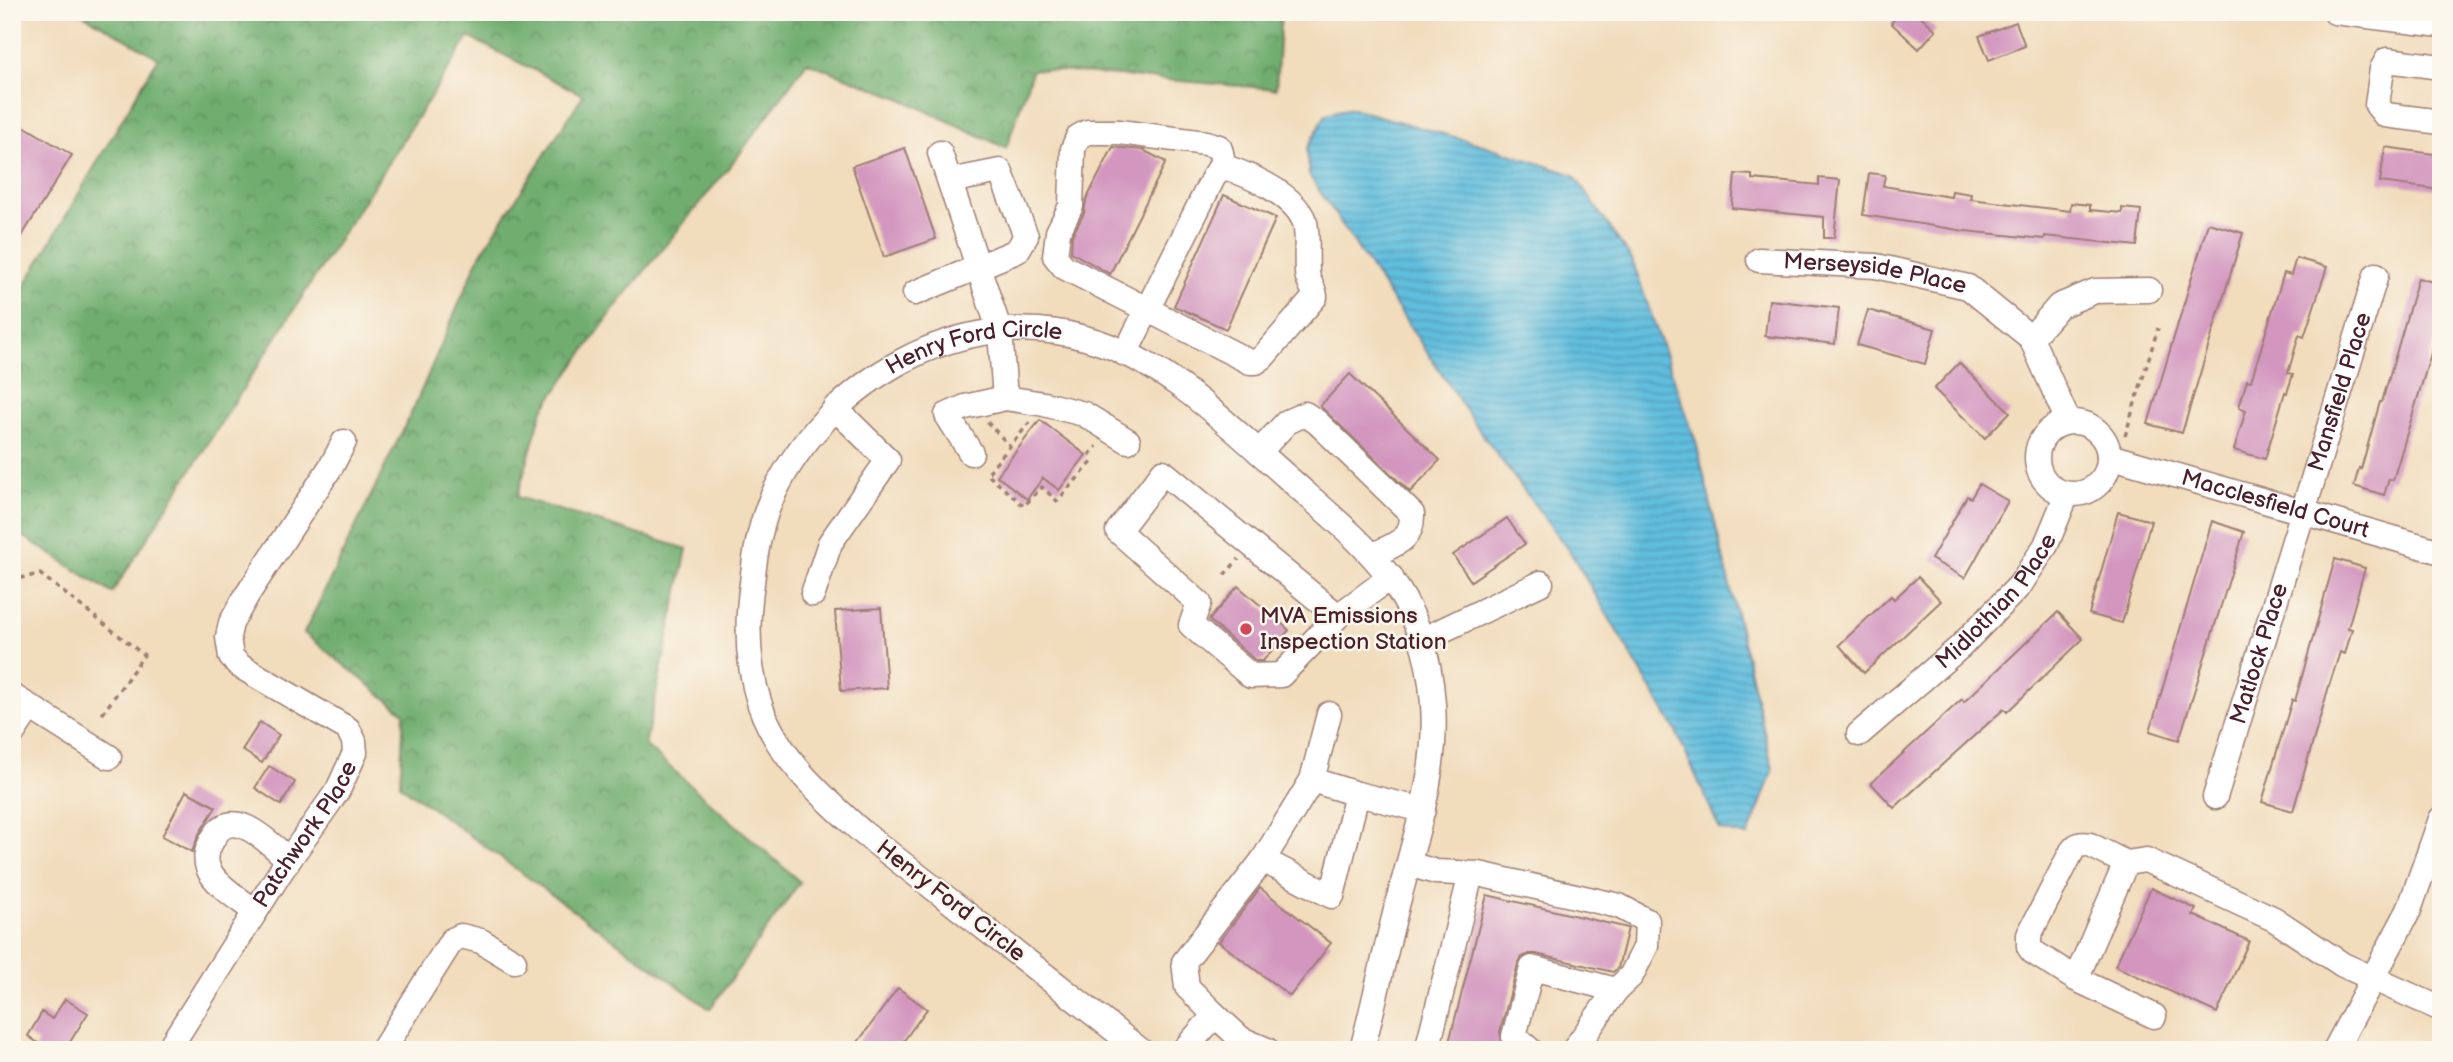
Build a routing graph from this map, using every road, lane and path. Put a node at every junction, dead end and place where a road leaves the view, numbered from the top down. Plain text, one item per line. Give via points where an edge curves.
1 (2335, 12) edge
2 (2441, 25) edge
3 (2441, 66) edge
4 (2441, 122) edge
5 (940, 153) dead end
6 (1222, 166) junction
7 (950, 181) junction
8 (1759, 260) dead end
9 (979, 267) junction
10 (2376, 275) dead end
11 (2149, 290) dead end
12 (915, 293) dead end
13 (1148, 309) junction
14 (2158, 328) dead end
15 (1000, 332) junction
16 (2031, 338) junction
17 (1125, 354) junction
18 (1005, 398) junction
19 (835, 408) junction
20 (1036, 415) dead end
21 (982, 417) dead end
22 (2067, 421) junction
23 (2125, 436) dead end
24 (1128, 441) dead end
25 (344, 442) dead end
26 (1010, 446) junction
27 (1259, 452) junction
28 (971, 453) dead end
29 (2109, 456) junction
30 (1094, 460) dead end
31 (2067, 494) junction
32 (2303, 511) junction
33 (2441, 552) edge
34 (1374, 555) junction
35 (12, 571) edge
36 (19, 576) junction
37 (1391, 578) junction
38 (1541, 583) dead end
39 (12, 587) edge
40 (813, 594) dead end
41 (1338, 616) junction
42 (1423, 640) junction
43 (21, 702) edge
44 (1329, 714) dead end
45 (100, 716) dead end
46 (12, 734) edge
47 (1858, 734) dead end
48 (109, 757) dead end
49 (1312, 780) junction
50 (1357, 794) junction
51 (2215, 797) dead end
52 (1423, 810) junction
53 (2441, 819) edge
54 (289, 860) junction
55 (1263, 860) junction
56 (2126, 863) junction
57 (1409, 864) junction
58 (1471, 874) junction
59 (255, 912) junction
60 (514, 961) dead end
61 (2375, 978) junction
62 (2076, 979) junction
63 (1616, 990) junction
64 (2441, 1009) edge
65 (1215, 1015) junction
66 (2154, 1016) dead end
67 (168, 1050) edge
68 (383, 1050) edge
69 (1140, 1050) edge
70 (1184, 1050) edge
71 (1267, 1050) edge
72 (1362, 1050) edge
73 (1427, 1050) edge
74 (1530, 1050) edge
75 (1574, 1050) edge
76 (2336, 1050) edge

1 - 2 street
3 - 4 street via 2387,60 2377,105 2385,115
5 - 7 street
6 - 13 street
6 - 13 street via 1250,175 1295,205 1306,225 1307,281 1315,297 1256,362
6 - 13 street via 1219,147 1206,143 1119,132 1087,132 1079,137 1073,149 1071,206 1058,232 1055,256 1064,267
7 - 9 street
7 - 9 street via 1000,171 1026,236 1017,251
8 - 16 street, Merseyside Place via 1876,266 1969,287
9 - 12 street
9 - 15 street
10 - 32 street, Mansfield Place
11 - 16 street via 2095,291 2059,306
13 - 17 street
14 - 23 path
15 - 17 street, Henry Ford Circle via 1073,335
15 - 18 street
15 - 19 street, Henry Ford Circle via 964,337 921,352 891,366
16 - 22 street, Merseyside Place
17 - 27 street, Henry Ford Circle via 1171,380
18 - 24 street via 1084,414
18 - 28 street via 947,415
19 - 40 street via 888,460 831,543
19 - 69 street, Henry Ford Circle via 788,467 762,523 747,625 761,706 787,757 823,797
20 - 26 path
21 - 26 path
22 - 29 street via 2088,424 2100,433
22 - 31 street via 2054,426 2036,452 2042,478
25 - 54 street, Patchwork Place via 247,595 228,637 231,657 240,666 348,729 354,741 355,753 344,780
26 - 30 path via 987,474 1024,506 1042,487 1057,501
27 - 34 street, Henry Ford Circle
27 - 34 street via 1287,422 1305,414 1317,422 1412,514 1412,527 1405,538
29 - 31 street via 2104,477 2095,486
29 - 32 street, Macclesfield Court
31 - 47 street, Midlothian Place via 2046,545 2020,585 1960,646
32 - 33 street, Macclesfield Court
32 - 51 street, Matlock Place
34 - 37 street, Henry Ford Circle
35 - 36 path
36 - 39 path
36 - 45 path via 40,574 144,655
37 - 41 street
37 - 42 street, Henry Ford Circle
38 - 42 street
41 - 41 street via 1163,472 1118,531 1199,603 1191,625 1251,676 1281,675
42 - 52 street, Henry Ford Circle via 1434,740
43 - 46 street
43 - 48 street
44 - 49 street
49 - 50 street
49 - 55 street
50 - 52 street
50 - 55 street via 1332,897
52 - 57 street, Henry Ford Circle
53 - 61 street via 2409,911
54 - 59 street, Patchwork Place
54 - 59 street via 251,828 239,824 216,832 208,847 209,869
55 - 65 street via 1184,962 1187,987
56 - 61 street via 2147,860 2158,865 2274,919 2343,965
56 - 62 street
56 - 62 street via 2090,845 2077,845 2029,934 2033,952
57 - 58 street via 1436,872
57 - 72 street, Henry Ford Circle
58 - 63 street via 1619,906 1647,921 1646,946 1631,976
58 - 73 street
59 - 67 street, Patchwork Place
60 - 68 street via 481,941 461,936 452,940
61 - 64 street
61 - 76 street
62 - 66 street
63 - 74 street via 1532,968 1514,1036
63 - 75 street
65 - 70 street
65 - 71 street via 1241,1039

